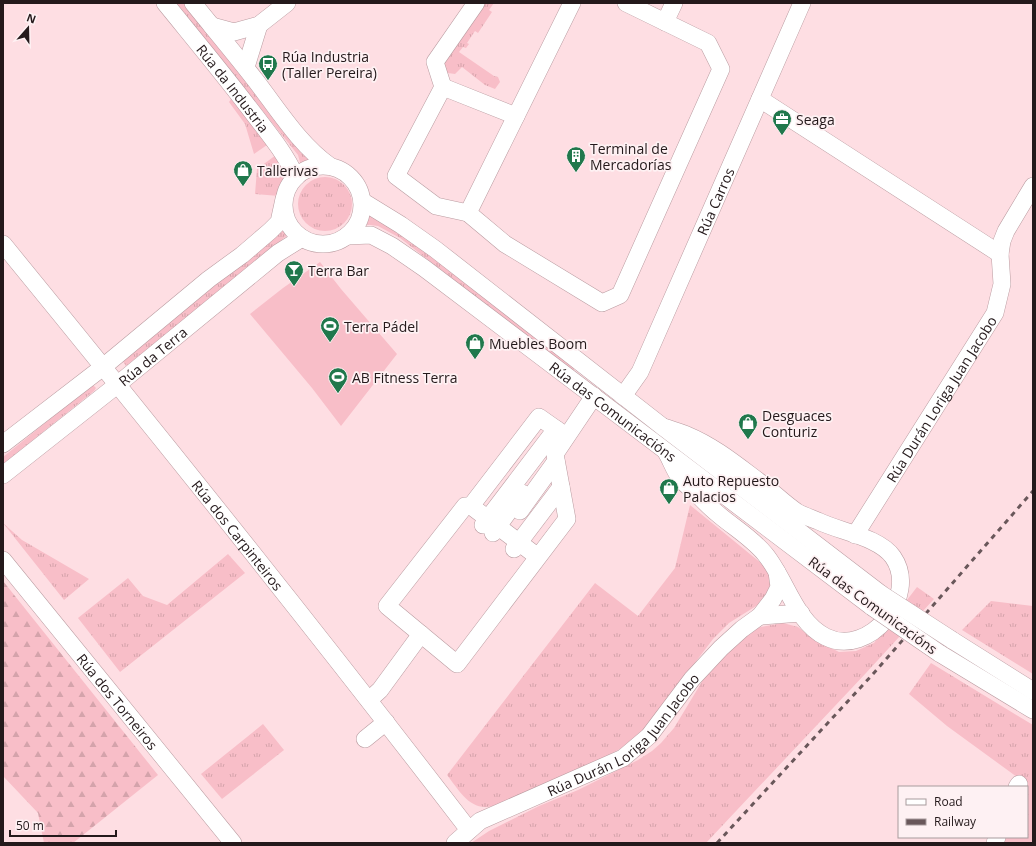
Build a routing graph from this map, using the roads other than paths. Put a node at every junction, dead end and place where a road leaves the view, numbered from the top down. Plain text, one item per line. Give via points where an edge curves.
1 (165, 3) edge
2 (193, 3) edge
3 (287, 3) edge
4 (476, 3) edge
5 (572, 3) edge
6 (626, 3) edge
7 (674, 3) edge
8 (802, 3) edge
9 (665, 22) junction
10 (260, 25) junction
11 (212, 26) junction
12 (246, 67) junction
13 (443, 87) junction
14 (760, 99) junction
15 (516, 116) junction
16 (330, 166) junction
17 (296, 177) junction
18 (1033, 186) edge
19 (284, 199) junction
20 (362, 201) junction
21 (468, 213) junction
22 (347, 236) junction
23 (302, 238) junction
24 (3, 244) edge
25 (1000, 254) junction
26 (104, 367) junction
27 (117, 385) junction
28 (594, 396) junction
29 (623, 396) junction
30 (663, 427) junction
31 (561, 432) junction
32 (3, 444) edge
33 (666, 452) junction
34 (555, 457) junction
35 (3, 475) edge
36 (562, 494) junction
37 (471, 506) junction
38 (855, 535) junction
39 (508, 539) junction
40 (3, 560) edge
41 (777, 572) junction
42 (877, 600) junction
43 (801, 613) junction
44 (760, 616) junction
45 (421, 634) junction
46 (1033, 691) edge
47 (369, 700) junction
48 (1033, 710) edge
49 (386, 722) junction
50 (365, 739) dead end
51 (469, 830) junction
52 (233, 843) edge
53 (455, 843) edge

1 - 17 street, Rúa da Industria via 285,155
2 - 11 street, Rúa da Industria
3 - 10 street
4 - 13 street via 435,62
5 - 15 street
6 - 9 street
7 - 9 street
8 - 14 street, Rúa Carros
9 - 21 street via 708,43 721,69 620,295 602,303 505,244
10 - 11 street via 234,32
10 - 12 street
11 - 12 street, Rúa da Industria
12 - 16 street, Rúa da Industria via 294,131 319,159
13 - 15 street
13 - 21 street via 396,176 436,206
14 - 25 street
14 - 29 street, Rúa Carros via 640,372
15 - 21 street
16 - 17 street via 317,166 305,170
16 - 20 street via 342,170 351,178
17 - 19 street via 286,191
18 - 25 street, Rúa Durán Loriga Juan Jacobo via 1006,232
19 - 23 street via 287,221
19 - 26 street, Rúa da Terra via 279,222 270,231
20 - 22 street via 361,214 356,226
20 - 29 street, Rúa das Comunicacións via 435,249
22 - 23 street, Rúa das Comunicacións via 332,243 317,243
22 - 28 street, Rúa das Comunicacións via 372,235 392,246
23 - 27 street, Rúa da Terra via 278,253
24 - 26 street, Rúa dos Carpinteiros
25 - 38 street, Rúa Durán Loriga Juan Jacobo via 1002,284 995,313
26 - 27 street, Rúa dos Carpinteiros
26 - 32 street, Rúa da Terra
27 - 35 street, Rúa da Terra
27 - 47 street, Rúa dos Carpinteiros
28 - 31 street
28 - 33 street, Rúa das Comunicacións
29 - 30 street, Rúa das Comunicacións
30 - 38 street via 688,435 715,450 798,512 832,528
30 - 42 street, Rúa das Comunicacións
31 - 34 street
31 - 37 street via 539,417
31 - 39 street
33 - 41 street via 680,478 717,514 766,554
33 - 42 street, Rúa das Comunicacións
34 - 36 street
34 - 39 street
36 - 39 street
36 - 39 street via 566,519
37 - 39 street
37 - 45 street via 465,506 460,510 387,606
38 - 43 street via 885,548 894,558 899,569 900,591 892,612 875,630 864,637 844,642 825,637 810,626
39 - 45 street via 457,664
40 - 52 street, Rúa dos Torneiros
41 - 43 street
41 - 44 street, Rúa Durán Loriga Juan Jacobo via 779,587
42 - 46 street, Rúa das Comunicacións, bridge via 952,640
42 - 48 street, Rúa das Comunicacións, bridge via 939,653
43 - 44 street
44 - 51 street, Rúa Durán Loriga Juan Jacobo via 721,648 692,679 650,736 623,758 480,821
45 - 47 street via 380,690
47 - 49 street, Rúa dos Carpinteiros
49 - 50 street
49 - 51 street, Rúa dos Carpinteiros
51 - 53 street, Rúa Durán Loriga Juan Jacobo

